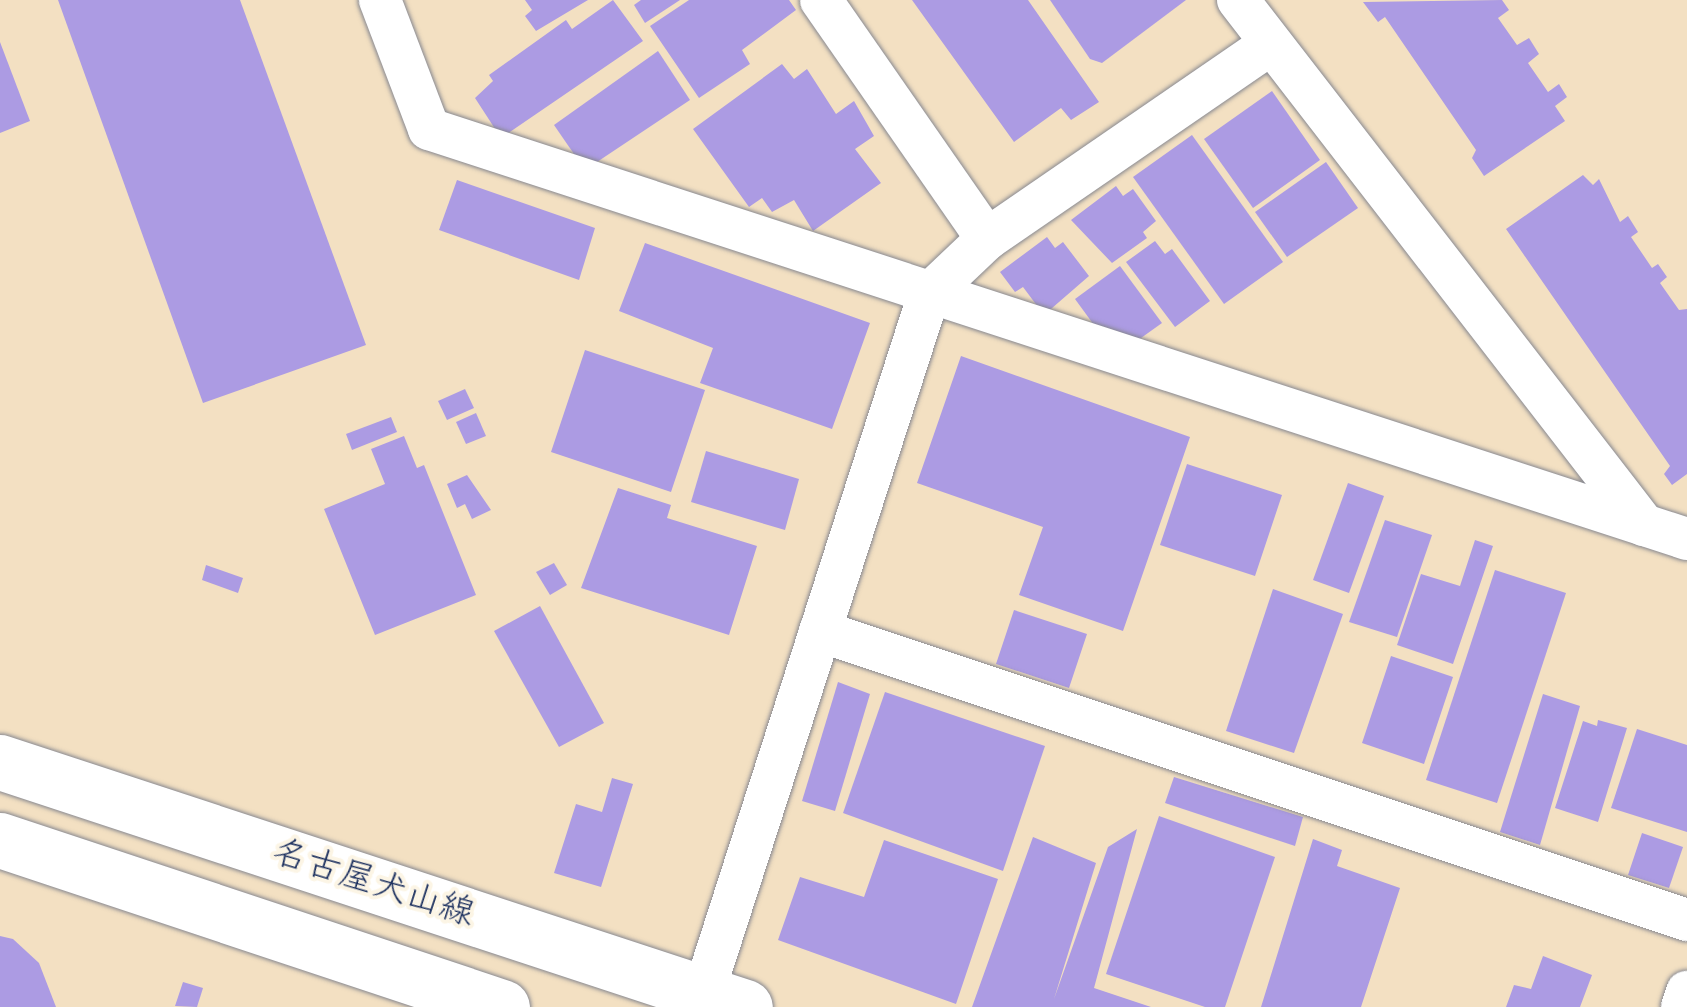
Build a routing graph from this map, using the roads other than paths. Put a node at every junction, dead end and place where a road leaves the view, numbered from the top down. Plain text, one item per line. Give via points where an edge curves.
1 (380, 0) edge
2 (821, 0) edge
3 (1238, 0) edge
4 (1270, 45) junction
5 (987, 239) junction
6 (929, 294) junction
7 (1644, 525) junction
8 (1687, 539) edge
9 (820, 631) junction
10 (0, 762) edge
11 (0, 840) edge
12 (1687, 920) edge
13 (1687, 992) edge
14 (717, 1003) edge
15 (502, 1007) edge
16 (1682, 1007) edge

1 - 6 street via 429,129
2 - 5 street
3 - 4 street
4 - 5 street
4 - 7 street
5 - 6 street
6 - 7 street
6 - 9 street
7 - 8 street
9 - 12 street
9 - 14 street
10 - 14 main road, 名古屋犬山線
11 - 15 main road
13 - 16 street

